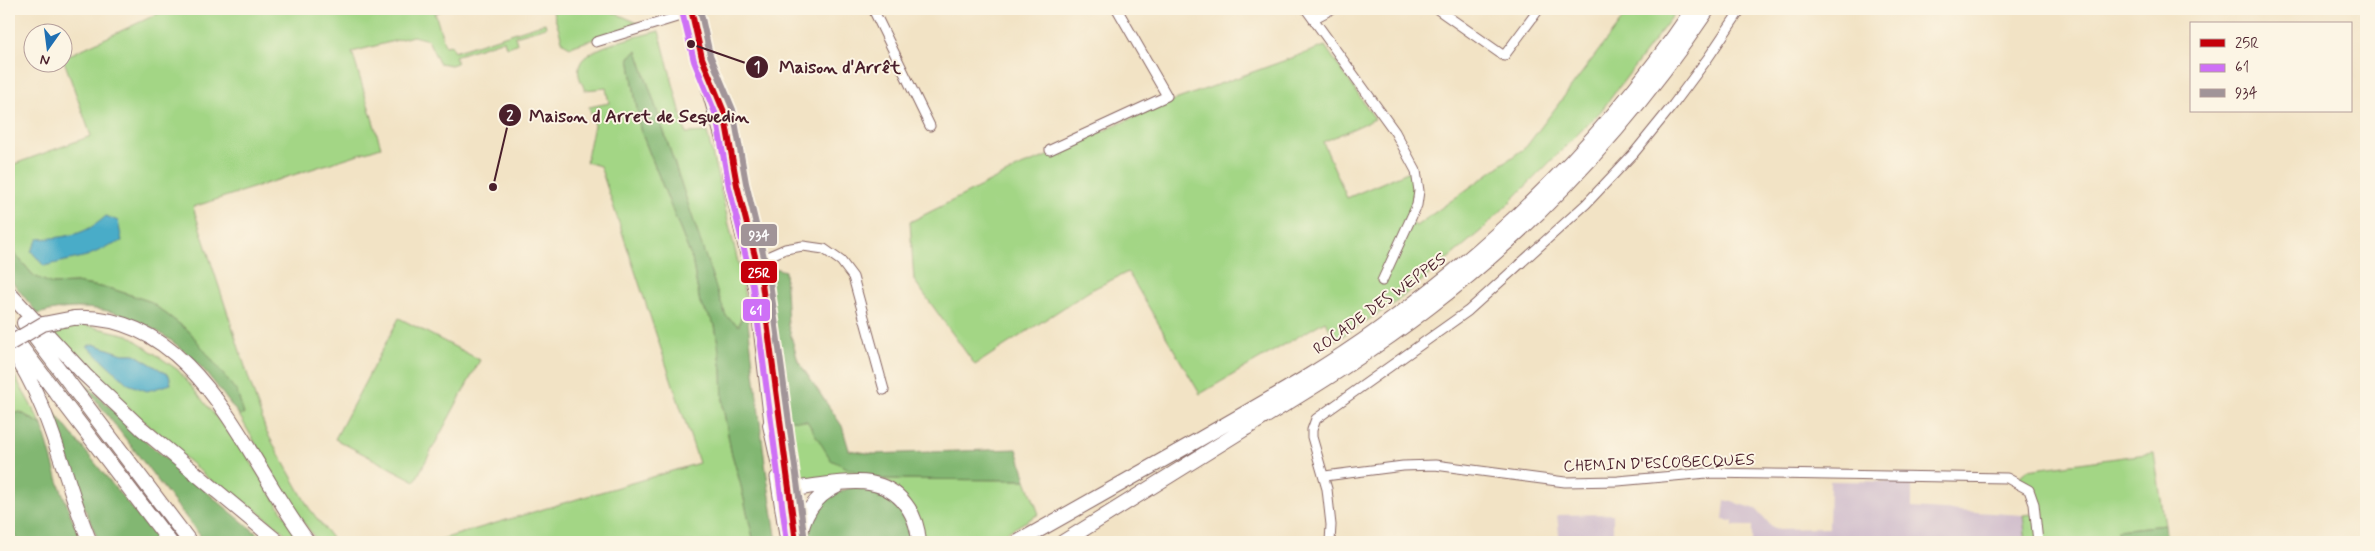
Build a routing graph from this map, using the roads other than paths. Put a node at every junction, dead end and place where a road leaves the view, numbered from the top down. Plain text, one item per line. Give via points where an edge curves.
1 (703, 9) edge
2 (873, 9) edge
3 (1117, 9) edge
4 (1306, 9) edge
5 (1332, 9) edge
6 (1438, 9) edge
7 (1538, 9) edge
8 (1693, 9) edge
9 (1708, 9) edge
10 (1741, 9) edge
11 (691, 11) edge
12 (1313, 18) junction
13 (596, 42) dead end
14 (930, 126) dead end
15 (1050, 150) dead end
16 (753, 263) junction
17 (1382, 281) dead end
18 (9, 293) edge
19 (9, 303) edge
20 (9, 331) edge
21 (9, 345) edge
22 (884, 390) dead end
23 (98, 420) junction
24 (773, 420) junction
25 (1325, 476) junction
26 (850, 482) junction
27 (788, 490) junction
28 (1100, 519) junction
29 (90, 542) edge
30 (170, 542) edge
31 (190, 542) edge
32 (198, 542) edge
33 (278, 542) edge
34 (308, 542) edge
35 (786, 542) edge
36 (798, 542) edge
37 (919, 542) edge
38 (1018, 542) edge
39 (1063, 542) edge
40 (1069, 542) edge
41 (1330, 542) edge
42 (2038, 542) edge

1 - 11 street
2 - 14 street
3 - 15 street via 1168,96
4 - 12 street
5 - 12 street
6 - 7 street via 1504,56
8 - 38 highway, ROCADE DES WEPPES via 1651,68 1588,144 1505,228 1435,287 1372,334 1280,392
9 - 28 highway, ROCADE DES WEPPES via 1677,55 1600,149 1562,190 1468,276 1386,339
10 - 25 street via 1667,112 1580,210 1468,311 1316,419 1312,430 1313,445
11 - 13 street
11 - 16 main road via 702,58 724,112
12 - 17 street via 1395,132 1416,171 1417,205
16 - 22 street via 804,246 824,249 841,261 853,277
16 - 24 main road
18 - 33 highway via 141,428
19 - 23 highway
20 - 30 highway
21 - 29 highway via 46,414
21 - 34 highway, bridge via 43,324 74,318 98,318 134,329 161,344 186,365 223,408
23 - 31 highway
23 - 32 highway
24 - 27 highway via 782,483
24 - 35 main road
25 - 41 street via 1331,516
25 - 42 street, CHEMIN D'ESCOBECQUES via 1435,465 1564,482 1754,473 2008,478 2029,490 2034,504
26 - 27 highway
26 - 36 highway via 830,489 814,502 802,523
26 - 37 highway via 876,483 896,494 912,513
27 - 36 main road
28 - 39 highway
28 - 40 highway

